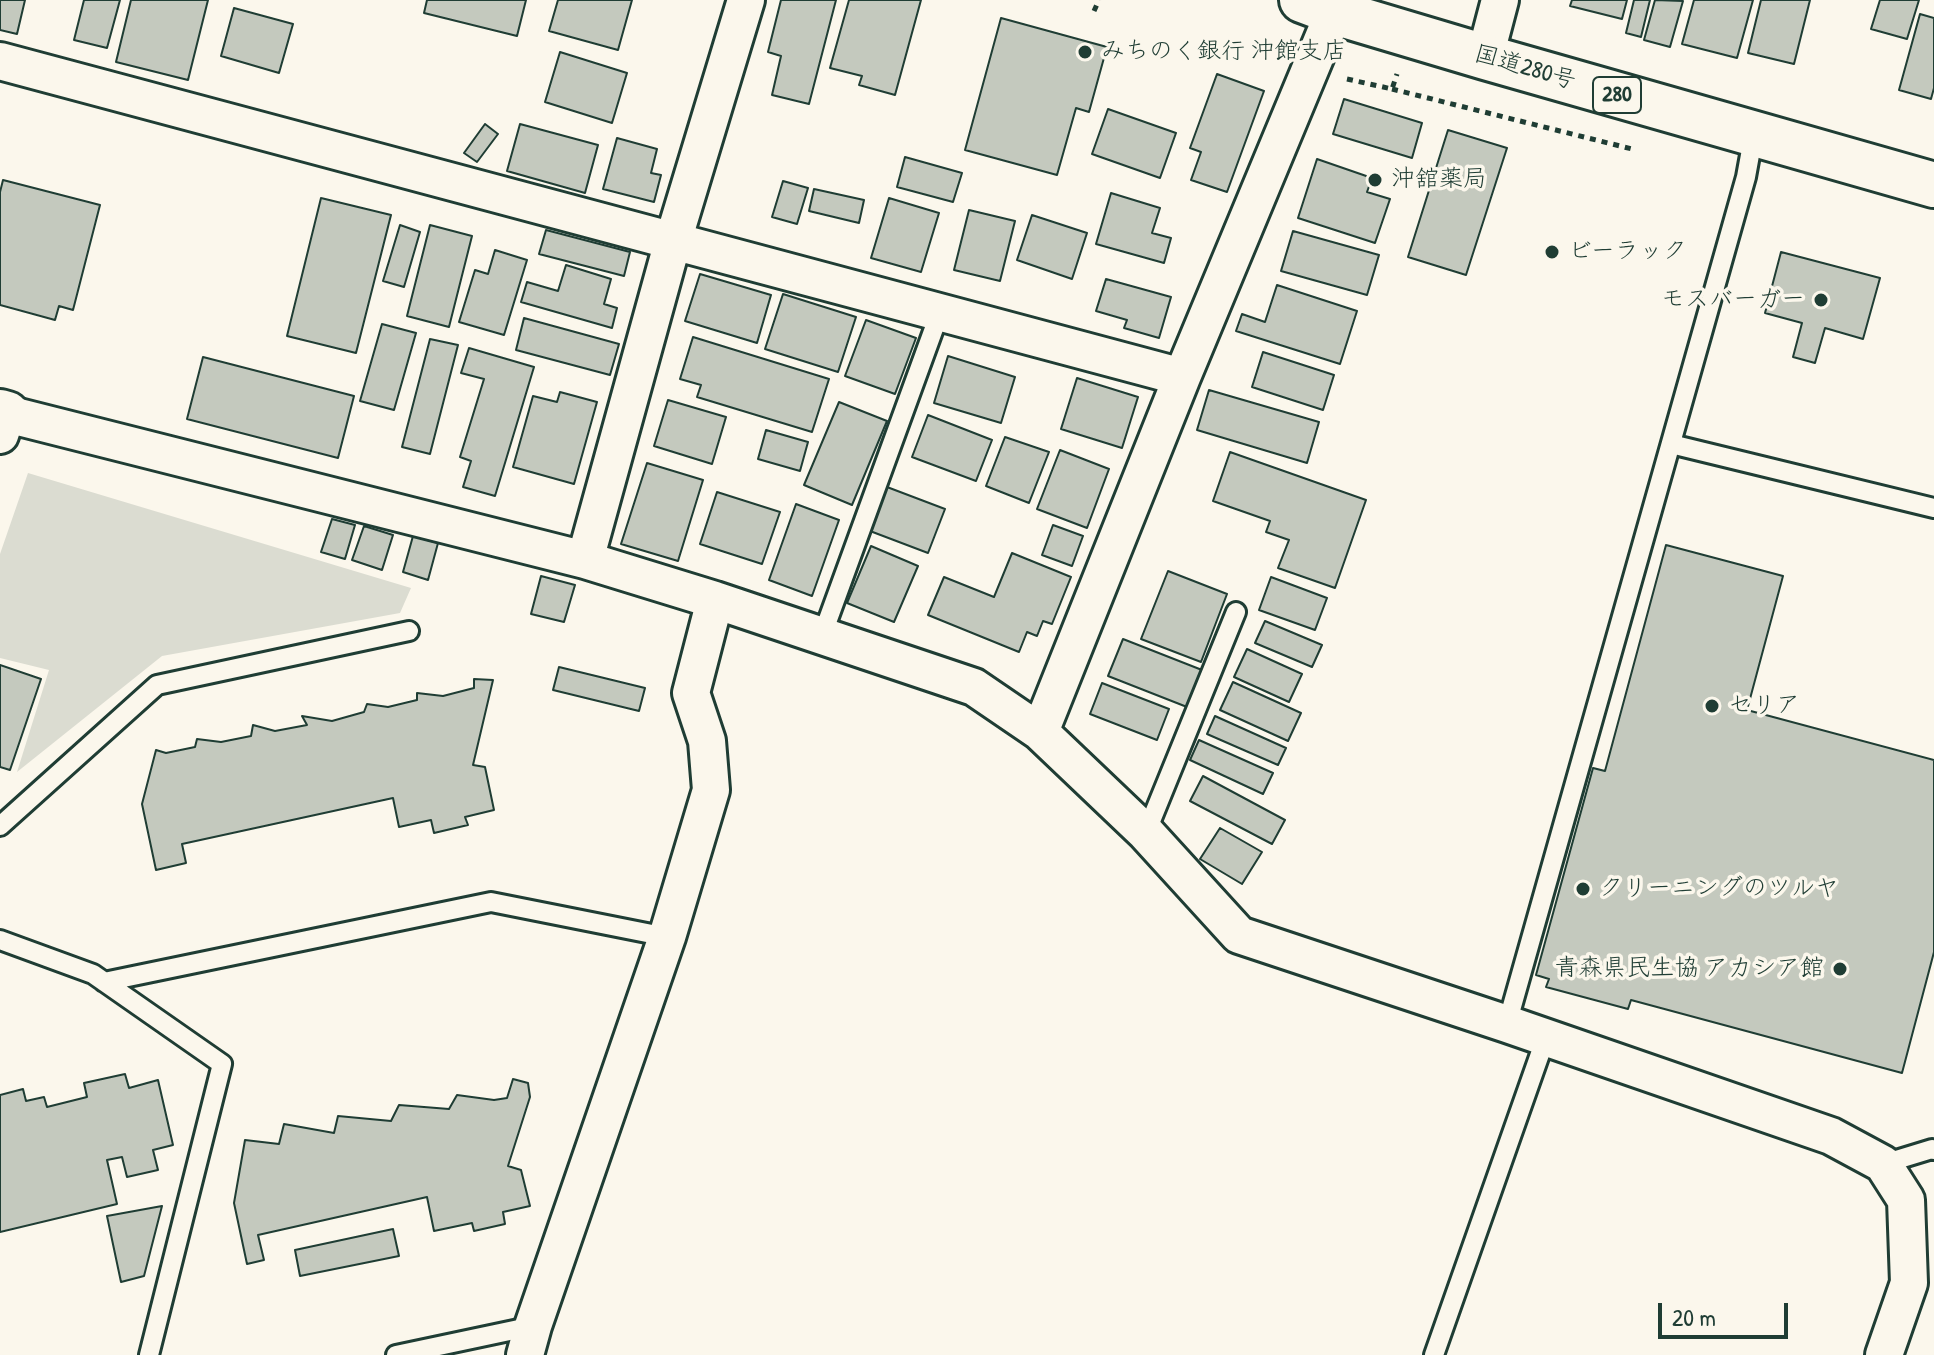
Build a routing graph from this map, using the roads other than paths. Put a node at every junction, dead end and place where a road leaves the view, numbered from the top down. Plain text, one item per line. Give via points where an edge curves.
1 (746, 0) edge
2 (1500, 0) edge
3 (1318, 6) edge
4 (1485, 57) junction
5 (0, 61) edge
6 (1754, 133) junction
7 (1934, 185) edge
8 (673, 241) junction
9 (940, 312) junction
10 (1182, 377) junction
11 (2, 420) edge
12 (1671, 444) junction
13 (1934, 508) edge
14 (585, 560) junction
15 (715, 600) junction
16 (1236, 612) dead end
17 (409, 631) dead end
18 (822, 636) junction
19 (1040, 732) junction
20 (0, 826) edge
21 (1146, 833) junction
22 (667, 937) junction
23 (0, 940) edge
24 (104, 982) junction
25 (1507, 1024) junction
26 (1546, 1037) junction
27 (1934, 1150) edge
28 (1883, 1164) junction
29 (1922, 1288) edge
30 (529, 1340) edge
31 (149, 1355) edge
32 (396, 1355) edge
33 (1434, 1355) edge
34 (1884, 1355) edge

1 - 8 street
2 - 4 street
3 - 4 highway, 国道280号 / 280
3 - 10 street
4 - 6 highway, 国道280号 / 280
5 - 8 street
6 - 7 highway, 国道280号 / 280
6 - 12 lane
8 - 9 street
8 - 14 street
9 - 10 street
9 - 18 lane
10 - 19 street
11 - 14 street
12 - 13 lane
12 - 25 lane
14 - 15 street
15 - 18 street
15 - 22 street via 691,693 707,741 711,790
16 - 21 lane
17 - 20 lane via 157,685
18 - 19 street via 974,687
19 - 21 street
21 - 25 street via 1239,935
22 - 24 lane via 491,902
22 - 30 street
23 - 24 lane
24 - 31 lane via 222,1064
25 - 26 street
26 - 28 street via 1831,1136
26 - 33 lane
27 - 28 lane
28 - 29 street via 1906,1200
29 - 34 street
30 - 32 lane

